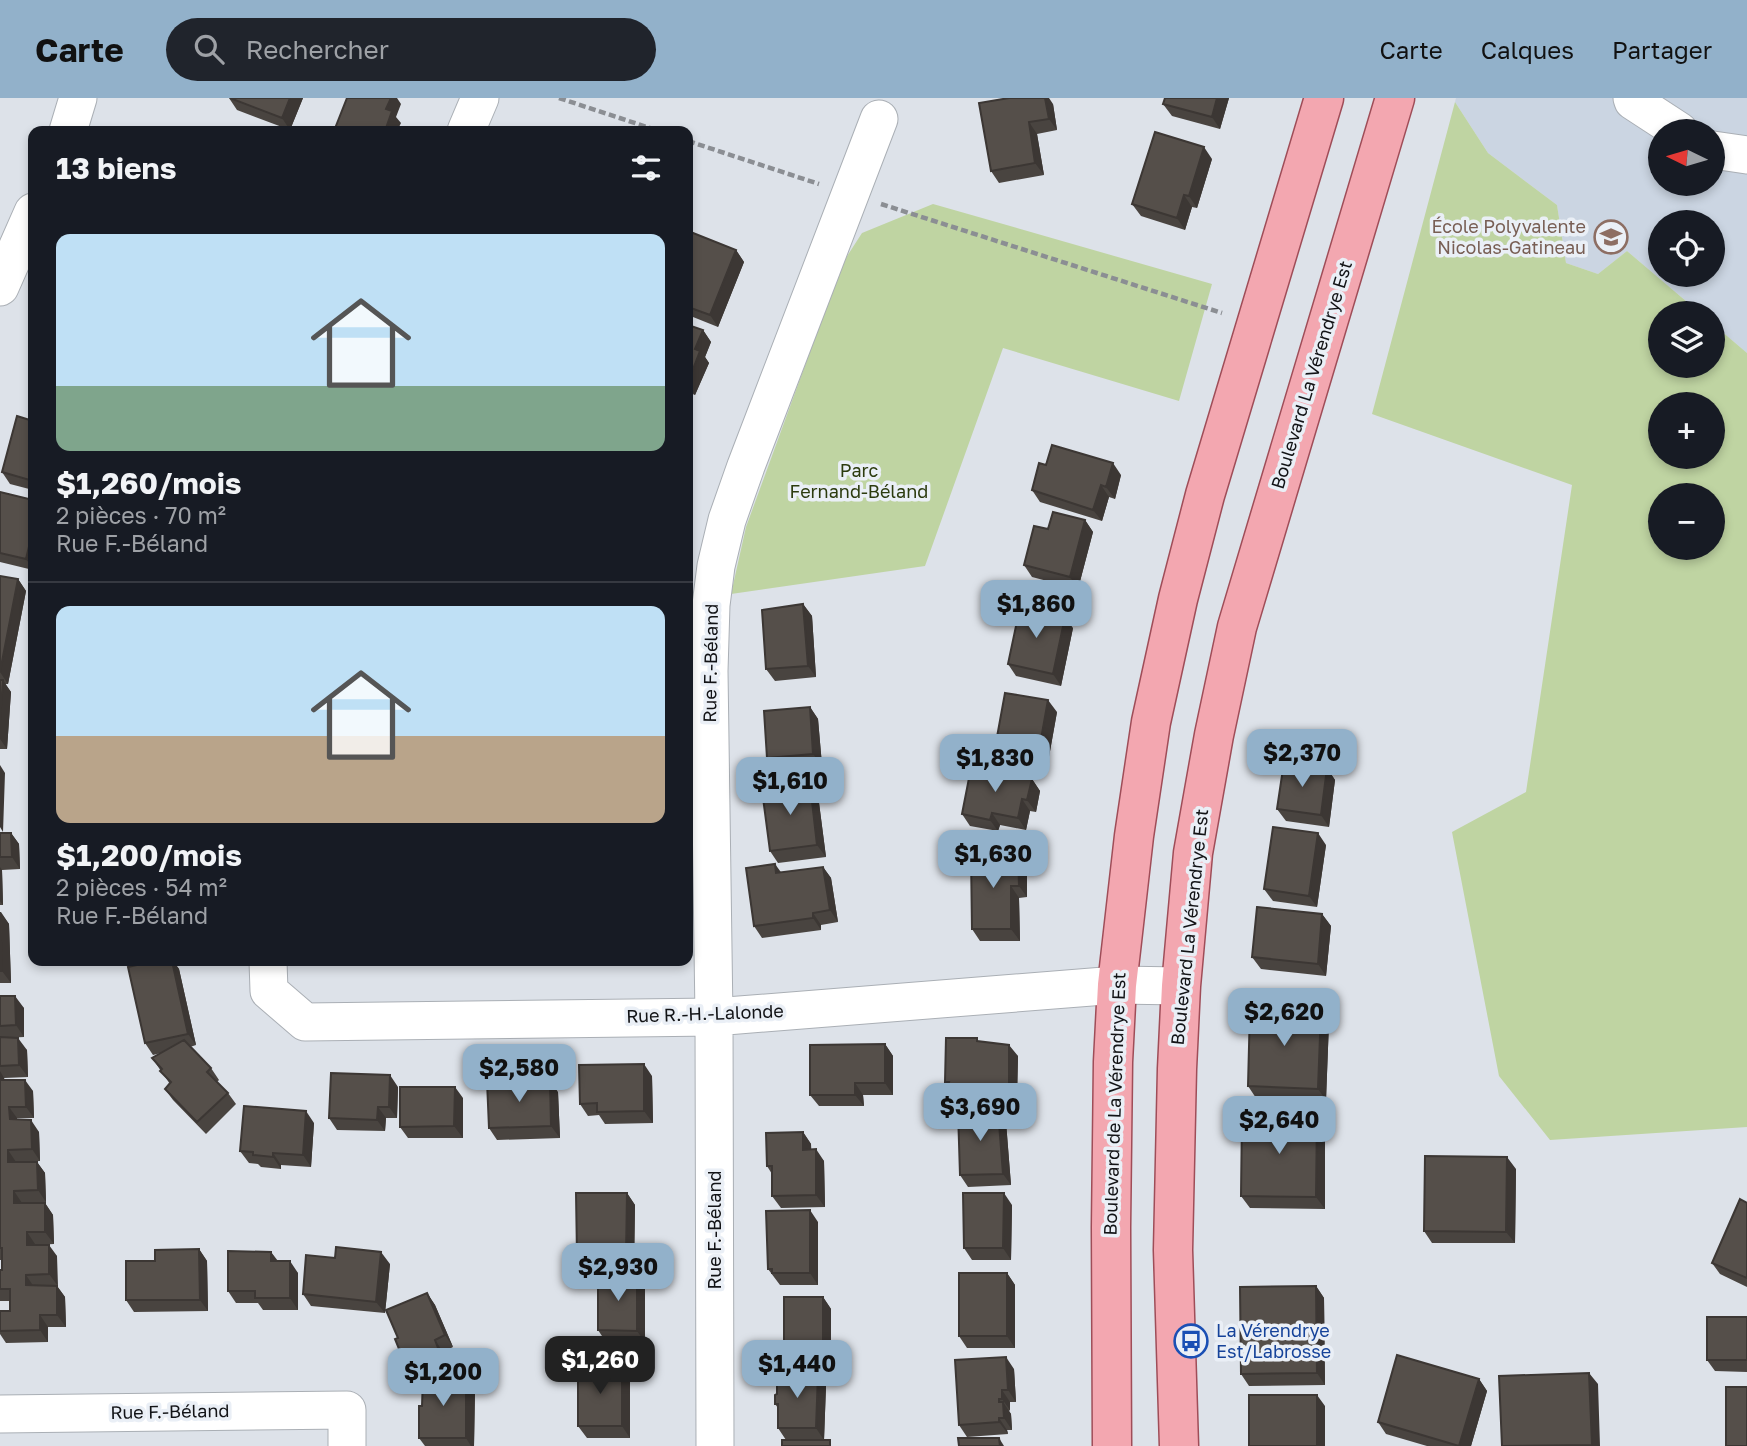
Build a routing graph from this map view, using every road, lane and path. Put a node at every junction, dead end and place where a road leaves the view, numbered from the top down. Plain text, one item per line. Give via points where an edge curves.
1 (480, 98) edge
2 (559, 98) edge
3 (1324, 98) edge
4 (1395, 98) edge
5 (1632, 98) edge
6 (879, 119) dead end
7 (1661, 119) edge
8 (468, 126) edge
9 (644, 126) edge
10 (693, 143) edge
11 (1726, 152) edge
12 (1747, 155) edge
13 (849, 194) junction
14 (28, 223) edge
15 (0, 287) edge
16 (1257, 324) junction
17 (268, 966) edge
18 (1116, 985) junction
19 (1181, 986) junction
20 (714, 1017) junction
21 (0, 1414) edge
22 (347, 1446) edge
23 (715, 1446) edge
24 (1112, 1446) edge
25 (1179, 1446) edge

1 - 8 street
2 - 9 path
3 - 16 main road
4 - 19 main road, Boulevard La Vérendrye Est via 1237,627 1193,853
5 - 7 street
6 - 13 street, Rue F.-Béland
10 - 13 path
11 - 12 street
13 - 16 path
13 - 20 street, Rue F.-Béland via 746,466 716,566 709,671
14 - 15 street
16 - 18 main road, Boulevard de La Vérendrye Est via 1209,482 1150,722
17 - 20 street, Rue R.-H.-Lalonde via 269,991 305,1022
18 - 19 street, Rue R.-H.-Lalonde
18 - 20 street, Rue R.-H.-Lalonde
18 - 24 main road, Boulevard de La Vérendrye Est
19 - 25 main road, Boulevard La Vérendrye Est via 1174,1250
20 - 23 street, Rue F.-Béland
21 - 22 street, Rue F.-Béland via 347,1410

